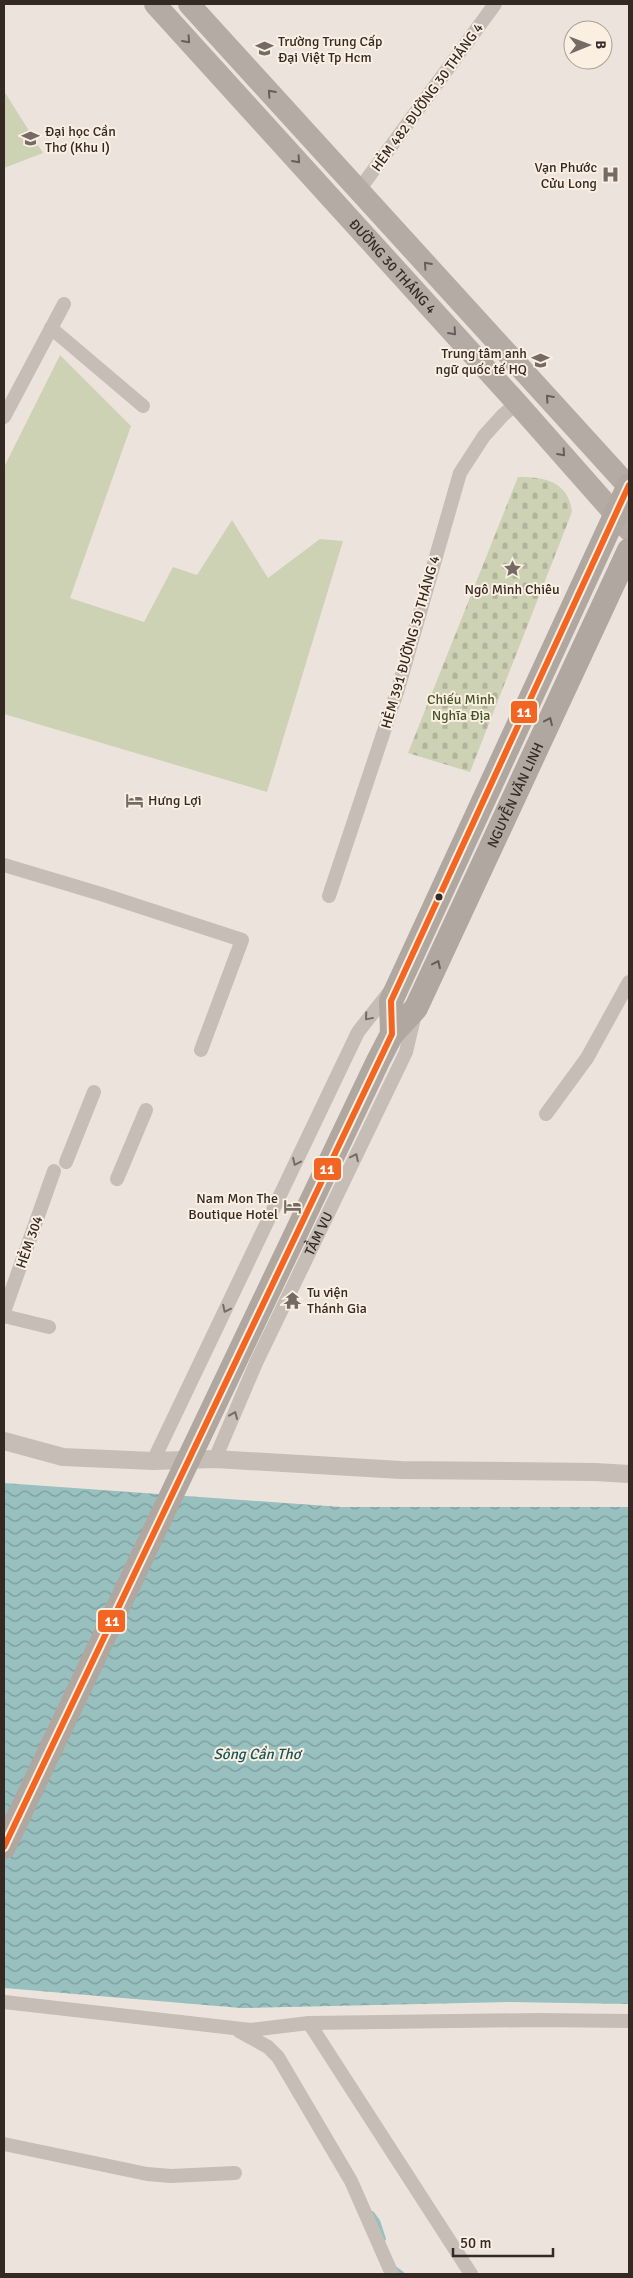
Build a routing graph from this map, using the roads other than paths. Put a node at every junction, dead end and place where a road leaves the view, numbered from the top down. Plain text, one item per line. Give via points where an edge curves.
1 (155, 4) edge
2 (189, 4) edge
3 (495, 4) edge
4 (359, 190) junction
5 (342, 211) junction
6 (64, 304) dead end
7 (51, 328) junction
8 (517, 403) junction
9 (143, 406) dead end
10 (4, 417) edge
11 (629, 486) edge
12 (622, 522) edge
13 (629, 550) edge
14 (4, 865) edge
15 (329, 896) dead end
16 (400, 980) junction
17 (629, 982) edge
18 (416, 1008) junction
19 (392, 1034) junction
20 (201, 1050) dead end
21 (94, 1092) dead end
22 (146, 1110) dead end
23 (546, 1114) dead end
24 (66, 1162) dead end
25 (54, 1171) dead end
26 (117, 1180) dead end
27 (4, 1312) edge
28 (4, 1316) edge
29 (49, 1328) dead end
30 (4, 1441) edge
31 (215, 1460) junction
32 (153, 1461) junction
33 (629, 1474) edge
34 (4, 1847) edge
35 (4, 2002) edge
36 (629, 2021) edge
37 (303, 2024) junction
38 (232, 2027) junction
39 (4, 2144) edge
40 (235, 2173) dead end
41 (392, 2274) edge
42 (471, 2274) edge

1 -> 5 main road, ĐƯỜNG 30 THÁNG 4
4 -> 2 main road, ĐƯỜNG 30 THÁNG 4
3 - 4 street, HẺM 482 ĐƯỜNG 30 THÁNG 4
4 - 5 main road
11 -> 4 main road, ĐƯỜNG 30 THÁNG 4
5 -> 8 main road, ĐƯỜNG 30 THÁNG 4
6 - 7 street
7 - 9 street
7 - 10 street
8 -> 12 main road, ĐƯỜNG 30 THÁNG 4
8 - 15 street, HẺM 391 ĐƯỜNG 30 THÁNG 4 via 484,436 460,473 398,689
11 - 12 highway, NGUYỄN VĂN LINH
12 - 16 highway, NGUYỄN VĂN LINH
18 -> 13 highway, NGUYỄN VĂN LINH
14 - 20 street via 242,940
16 - 19 highway, NGUYỄN VĂN LINH via 391,1000
16 -> 32 street via 358,1032
17 - 23 street via 587,1058
18 - 19 highway, NGUYỄN VĂN LINH
31 -> 18 street, TẦM VU via 256,1363 406,1052
19 - 34 highway, NGUYỄN VĂN LINH
21 - 24 street
22 - 26 street
25 - 27 street, HẺM 304
28 - 29 street
30 - 32 street via 63,1458
31 - 32 street
31 - 33 street via 400,1470
35 - 38 street
36 - 37 street
37 - 38 street via 251,2030
37 - 42 street
38 - 41 street via 268,2047 278,2057 351,2181
39 - 40 street via 147,2174

